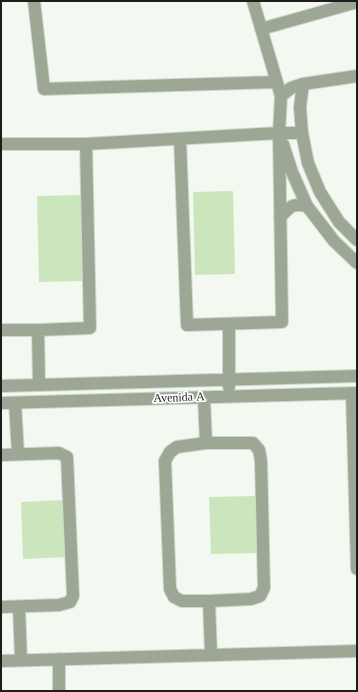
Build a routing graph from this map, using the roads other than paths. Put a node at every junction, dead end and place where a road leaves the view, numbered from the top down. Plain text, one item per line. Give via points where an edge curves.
1 (34, 1) edge
2 (253, 1) edge
3 (357, 2) edge
4 (261, 29) junction
5 (357, 76) edge
6 (277, 82) junction
7 (303, 84) junction
8 (281, 96) junction
9 (302, 133) junction
10 (279, 134) junction
11 (180, 139) junction
12 (1, 144) edge
13 (86, 144) junction
14 (307, 206) junction
15 (280, 217) junction
16 (357, 240) edge
17 (357, 263) edge
18 (229, 325) junction
19 (1, 330) edge
20 (38, 330) junction
21 (357, 376) edge
22 (228, 379) junction
23 (39, 385) junction
24 (1, 386) edge
25 (354, 393) edge
26 (229, 396) junction
27 (204, 398) junction
28 (1, 403) edge
29 (15, 403) junction
30 (206, 443) junction
31 (18, 454) junction
32 (1, 455) edge
33 (357, 553) edge
34 (357, 569) edge
35 (210, 601) junction
36 (1, 607) edge
37 (19, 607) junction
38 (357, 651) edge
39 (211, 655) junction
40 (21, 660) junction
41 (58, 660) junction
42 (1, 661) edge
43 (59, 691) edge

1 - 6 street via 44,89
2 - 4 street
3 - 4 street
4 - 6 street
5 - 7 street
6 - 8 street
7 - 8 street via 291,88
7 - 9 street via 300,107
8 - 10 street
9 - 10 street
9 - 16 street via 308,163 320,192 339,222
10 - 11 street
10 - 14 street
10 - 15 street
11 - 13 street
11 - 18 street via 187,325
12 - 13 street
13 - 20 street via 90,328
14 - 15 street via 297,204
14 - 17 street via 334,241
15 - 18 street via 282,322
18 - 22 street
19 - 20 street
20 - 23 street
21 - 22 street, Avenida A
22 - 23 street, Avenida A
22 - 26 street
23 - 24 street, Avenida A
25 - 26 street, Avenida A
25 - 33 street
26 - 27 street, Avenida A
27 - 29 street, Avenida A
27 - 30 street
28 - 29 street, Avenida A
29 - 31 street
30 - 35 street via 177,447 170,452 165,461 170,589 174,597 182,601
30 - 35 street via 253,443 259,450 261,469 264,588 260,596 250,599
31 - 32 street
31 - 37 street via 59,453 67,457 73,596 70,602 59,605
33 - 34 street
35 - 39 street
36 - 37 street
37 - 40 street
38 - 39 street
39 - 41 street
40 - 41 street
40 - 42 street
41 - 43 street

